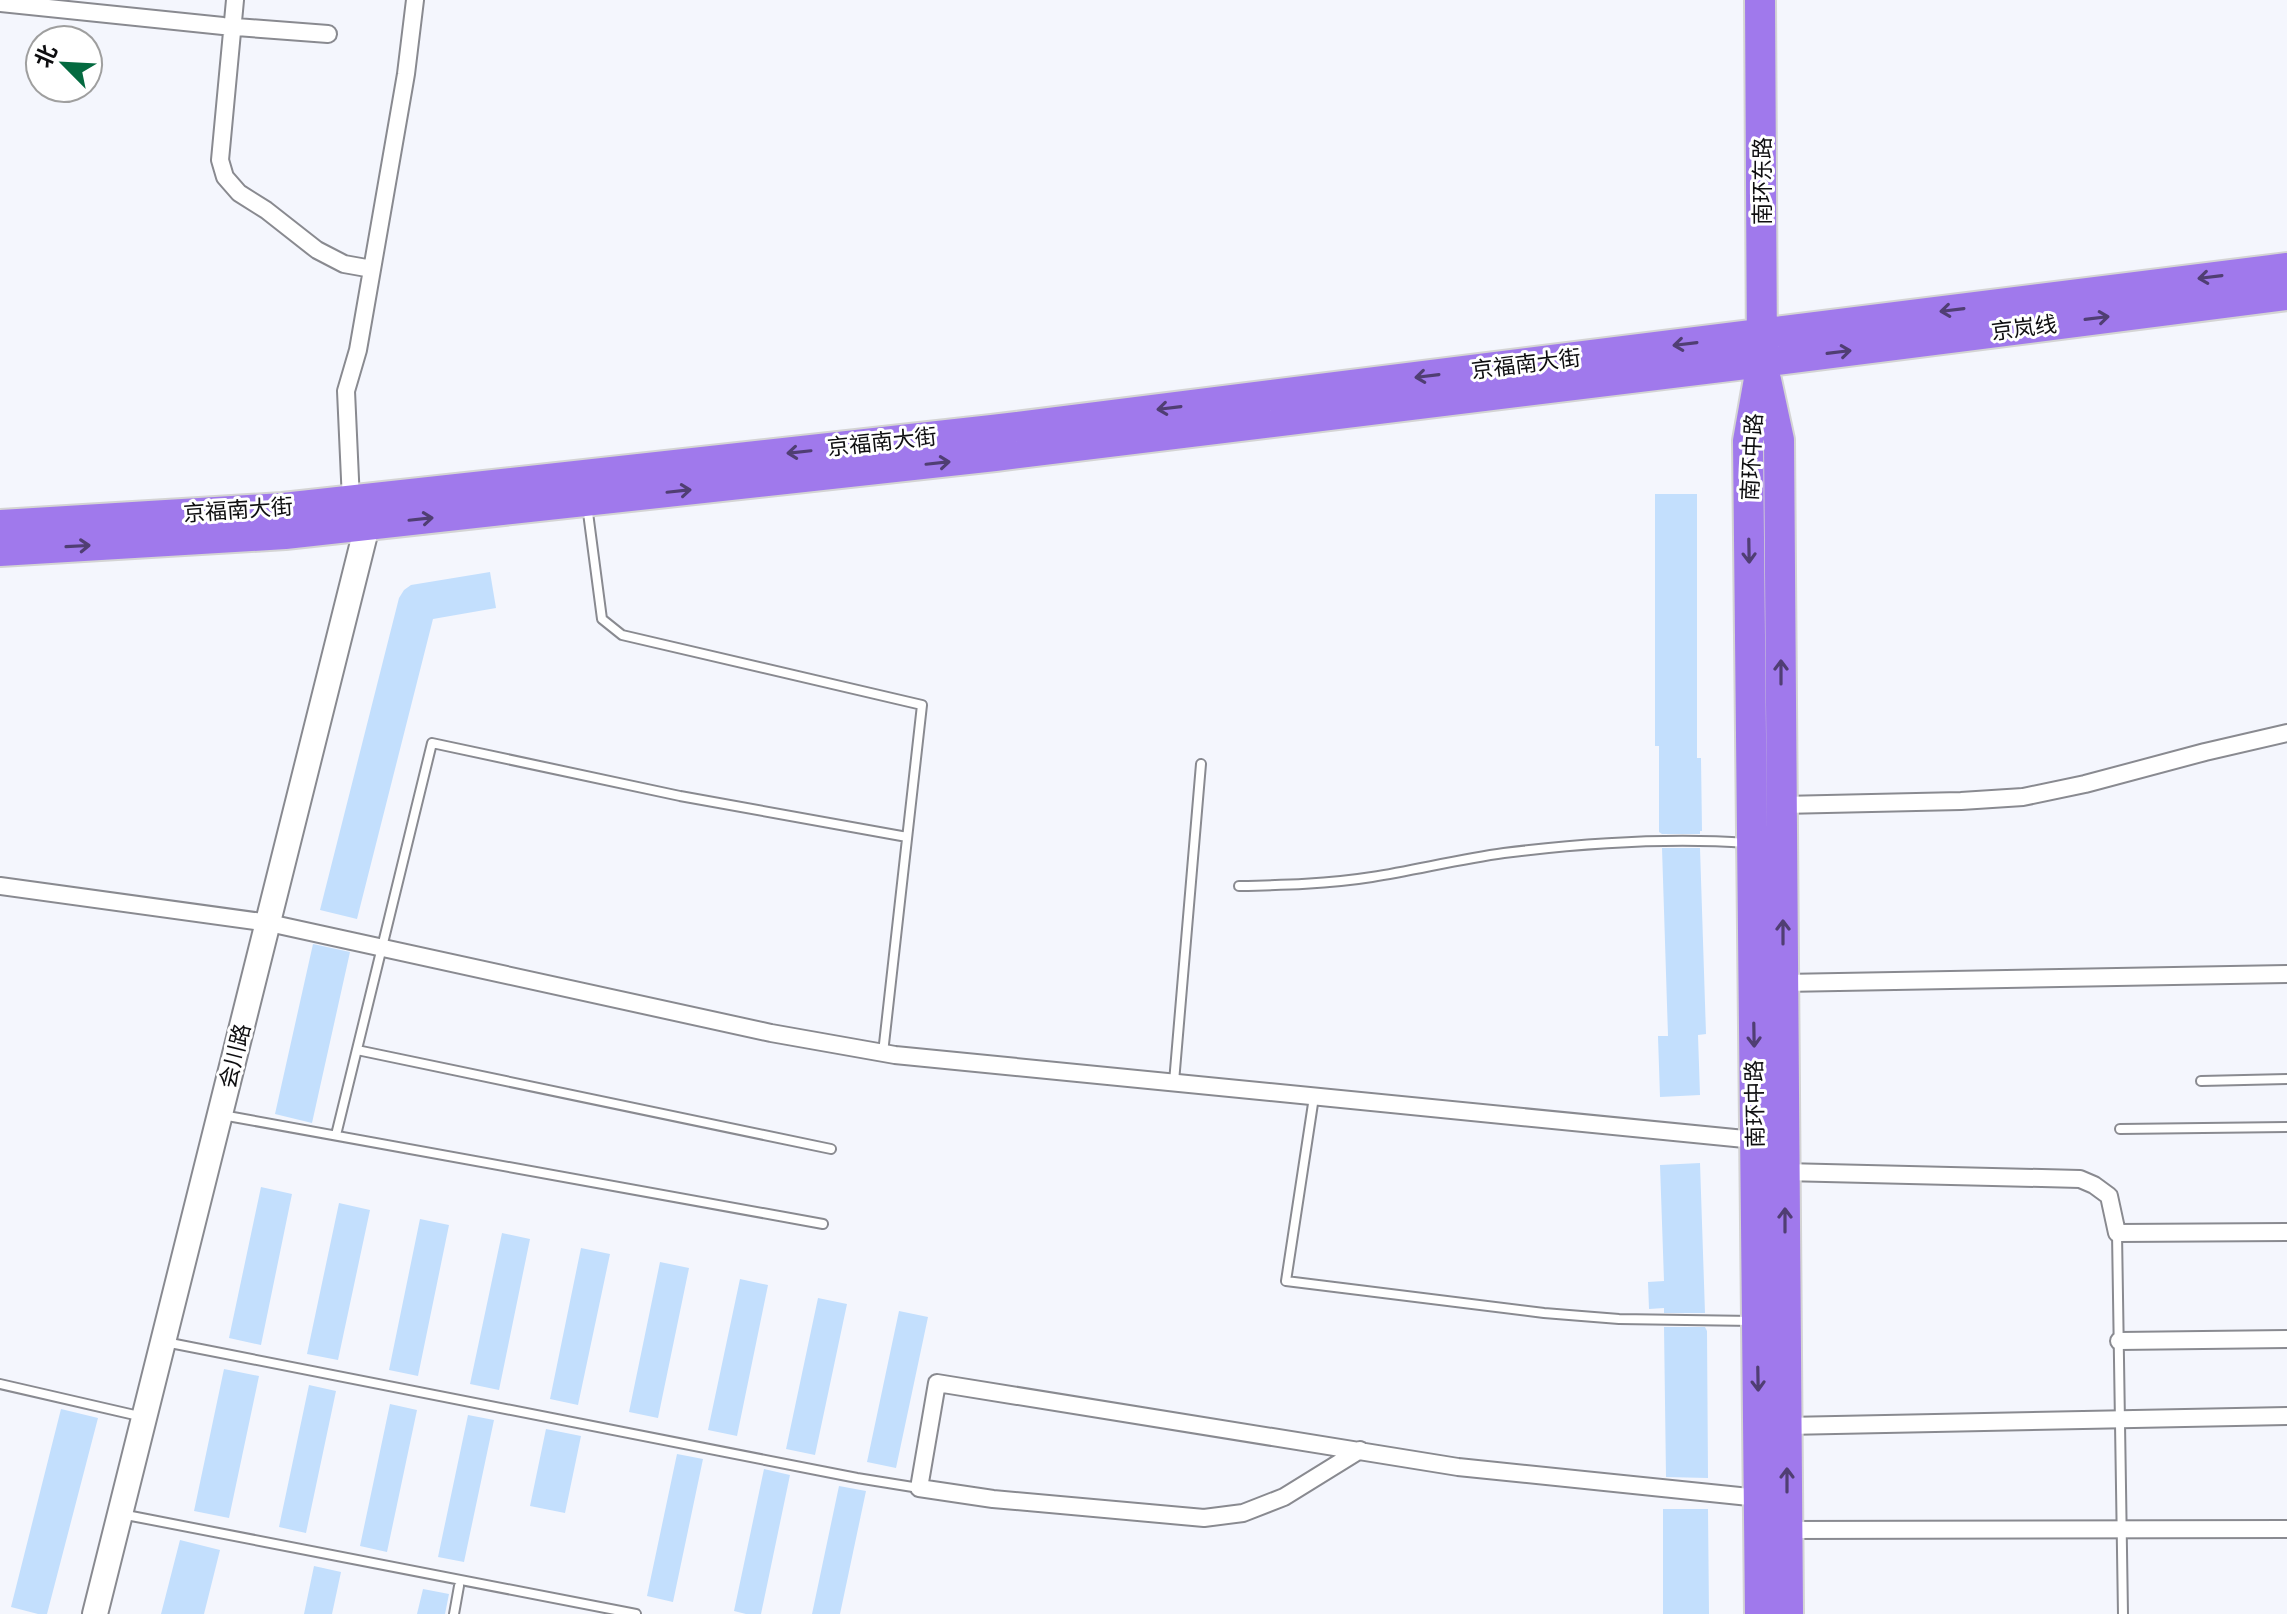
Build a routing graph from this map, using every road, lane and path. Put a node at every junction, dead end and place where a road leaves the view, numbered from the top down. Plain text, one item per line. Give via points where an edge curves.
1 (235, 0) edge
2 (415, 0) edge
3 (1760, 0) edge
4 (0, 3) edge
5 (232, 26) junction
6 (328, 34) dead end
7 (2287, 268) edge
8 (372, 269) junction
9 (2287, 295) edge
10 (1762, 348) junction
11 (586, 501) junction
12 (364, 508) junction
13 (0, 525) edge
14 (0, 551) edge
15 (2287, 733) edge
16 (1201, 764) dead end
17 (1782, 805) junction
18 (907, 837) junction
19 (1752, 843) junction
20 (0, 886) edge
21 (1239, 886) dead end
22 (269, 923) junction
23 (382, 948) junction
24 (2287, 974) edge
25 (1783, 983) junction
26 (357, 1050) junction
27 (883, 1053) junction
28 (2287, 1079) edge
29 (2201, 1081) dead end
30 (1174, 1082) junction
31 (1314, 1096) junction
32 (221, 1115) junction
33 (2287, 1127) edge
34 (2120, 1129) dead end
35 (336, 1135) junction
36 (1755, 1140) junction
37 (831, 1149) dead end
38 (1784, 1172) junction
39 (823, 1224) dead end
40 (2287, 1232) edge
41 (2117, 1233) junction
42 (1757, 1321) junction
43 (2287, 1339) edge
44 (164, 1341) junction
45 (2119, 1341) junction
46 (0, 1384) edge
47 (2287, 1416) edge
48 (145, 1418) junction
49 (2120, 1419) junction
50 (1786, 1426) junction
51 (1360, 1450) junction
52 (919, 1488) junction
53 (1759, 1498) junction
54 (120, 1514) junction
55 (2122, 1529) junction
56 (2287, 1529) edge
57 (1787, 1530) junction
58 (459, 1586) dead end
59 (95, 1614) edge
60 (454, 1614) edge
61 (636, 1614) edge
62 (1760, 1614) edge
63 (1788, 1614) edge
64 (2123, 1614) edge

1 - 5 street
2 - 8 street
3 - 10 highway, 南环东路
4 - 5 street
5 - 6 street
5 - 8 street via 220,160 225,177 317,250 344,264
7 -> 10 highway, 京岚线
8 - 12 street via 346,391
10 -> 9 highway, 京岚线
11 -> 10 highway, 京福南大街 via 995,456
10 -> 12 highway, 京福南大街 via 992,430
17 -> 10 highway, 南环中路 via 1779,440
10 -> 19 highway, 南环中路 via 1748,441
12 -> 11 highway, 京福南大街
11 - 18 lane via 602,619 622,635 922,705
12 - 13 highway, 京福南大街
14 -> 12 highway, 京福南大街 via 285,534
12 - 22 street, 会川路
15 - 17 street via 2023,797
16 - 30 lane
25 -> 17 highway, 南环中路
18 - 23 lane via 432,743
18 - 27 lane
19 - 21 lane via 1643,840 1504,853 1310,885
19 -> 36 highway, 南环中路
20 - 22 street
22 - 23 street
22 - 32 street, 会川路
23 - 26 lane
23 - 27 street
24 - 25 street
25 - 38 highway, 南环中路
26 - 35 lane
26 - 37 lane
27 - 30 street
28 - 29 lane
30 - 31 street
31 - 36 street
31 - 42 lane via 1286,1281 1544,1313
32 - 35 lane
32 - 44 street, 会川路
33 - 34 lane
35 - 39 lane
36 - 42 highway, 南环中路
38 - 41 street via 2080,1179 2109,1196
50 -> 38 highway, 南环中路
40 - 41 street
41 - 45 lane
42 -> 53 highway, 南环中路
43 - 45 street
44 - 48 street, 会川路
44 - 52 lane
45 - 49 lane
46 - 48 lane
47 - 49 street
48 - 54 street, 会川路
49 - 50 street
49 - 55 lane
57 -> 50 highway, 南环中路
51 - 52 street via 1284,1497 1243,1513 1204,1518
51 - 52 street via 937,1383
51 - 53 street via 1458,1467
53 - 62 highway, 南环中路
54 - 59 street, 会川路
54 - 61 lane
55 - 56 street
55 - 57 street
55 - 64 lane
57 - 63 highway, 南环中路
58 - 60 lane

